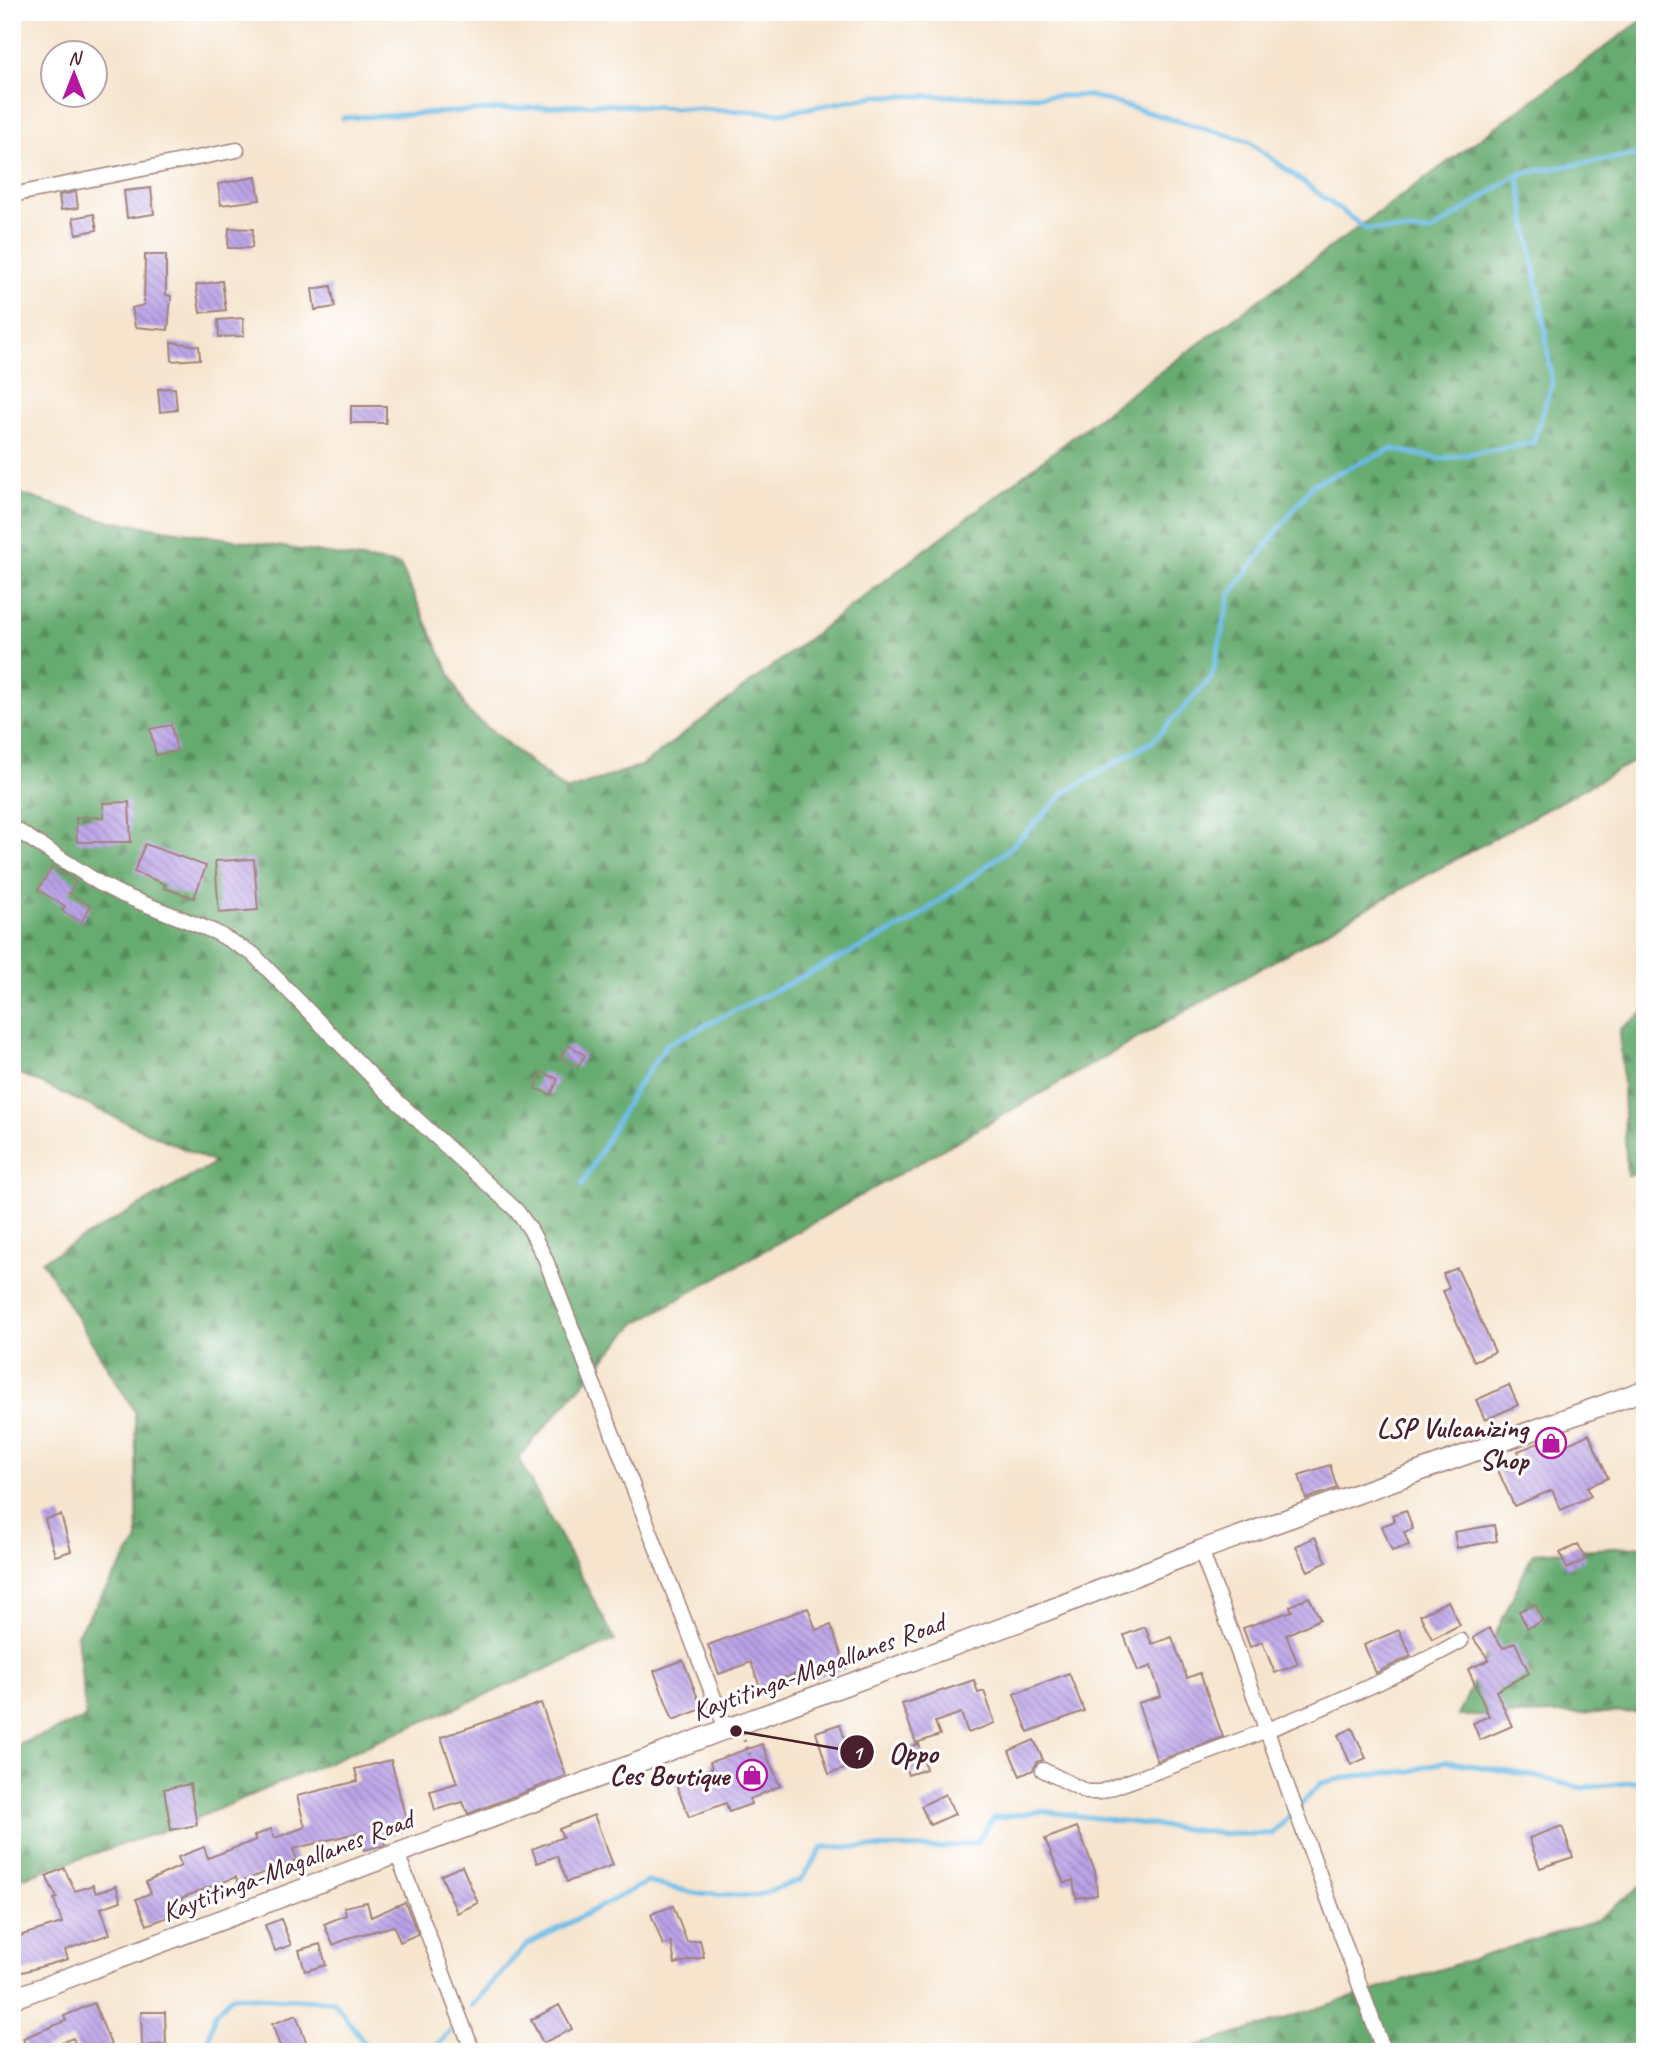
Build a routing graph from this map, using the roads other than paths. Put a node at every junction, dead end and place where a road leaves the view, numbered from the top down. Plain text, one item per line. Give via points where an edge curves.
1 (237, 150) dead end
2 (12, 195) edge
3 (12, 827) edge
4 (1645, 1390) edge
5 (1201, 1549) junction
6 (1461, 1641) dead end
7 (732, 1727) junction
8 (1269, 1731) junction
9 (1043, 1770) dead end
10 (397, 1853) junction
11 (12, 1999) edge
12 (473, 2052) edge
13 (1384, 2052) edge

1 - 2 street
3 - 7 street via 99,883 215,932 253,954 386,1091 516,1210 545,1258
4 - 5 main road, Kaytitinga-Magallanes Road
5 - 7 main road, Kaytitinga-Magallanes Road
5 - 8 street
6 - 8 street
7 - 10 main road, Kaytitinga-Magallanes Road
8 - 9 street via 1100,1793 1087,1792
8 - 13 street
10 - 11 main road, Kaytitinga-Magallanes Road
10 - 12 street

